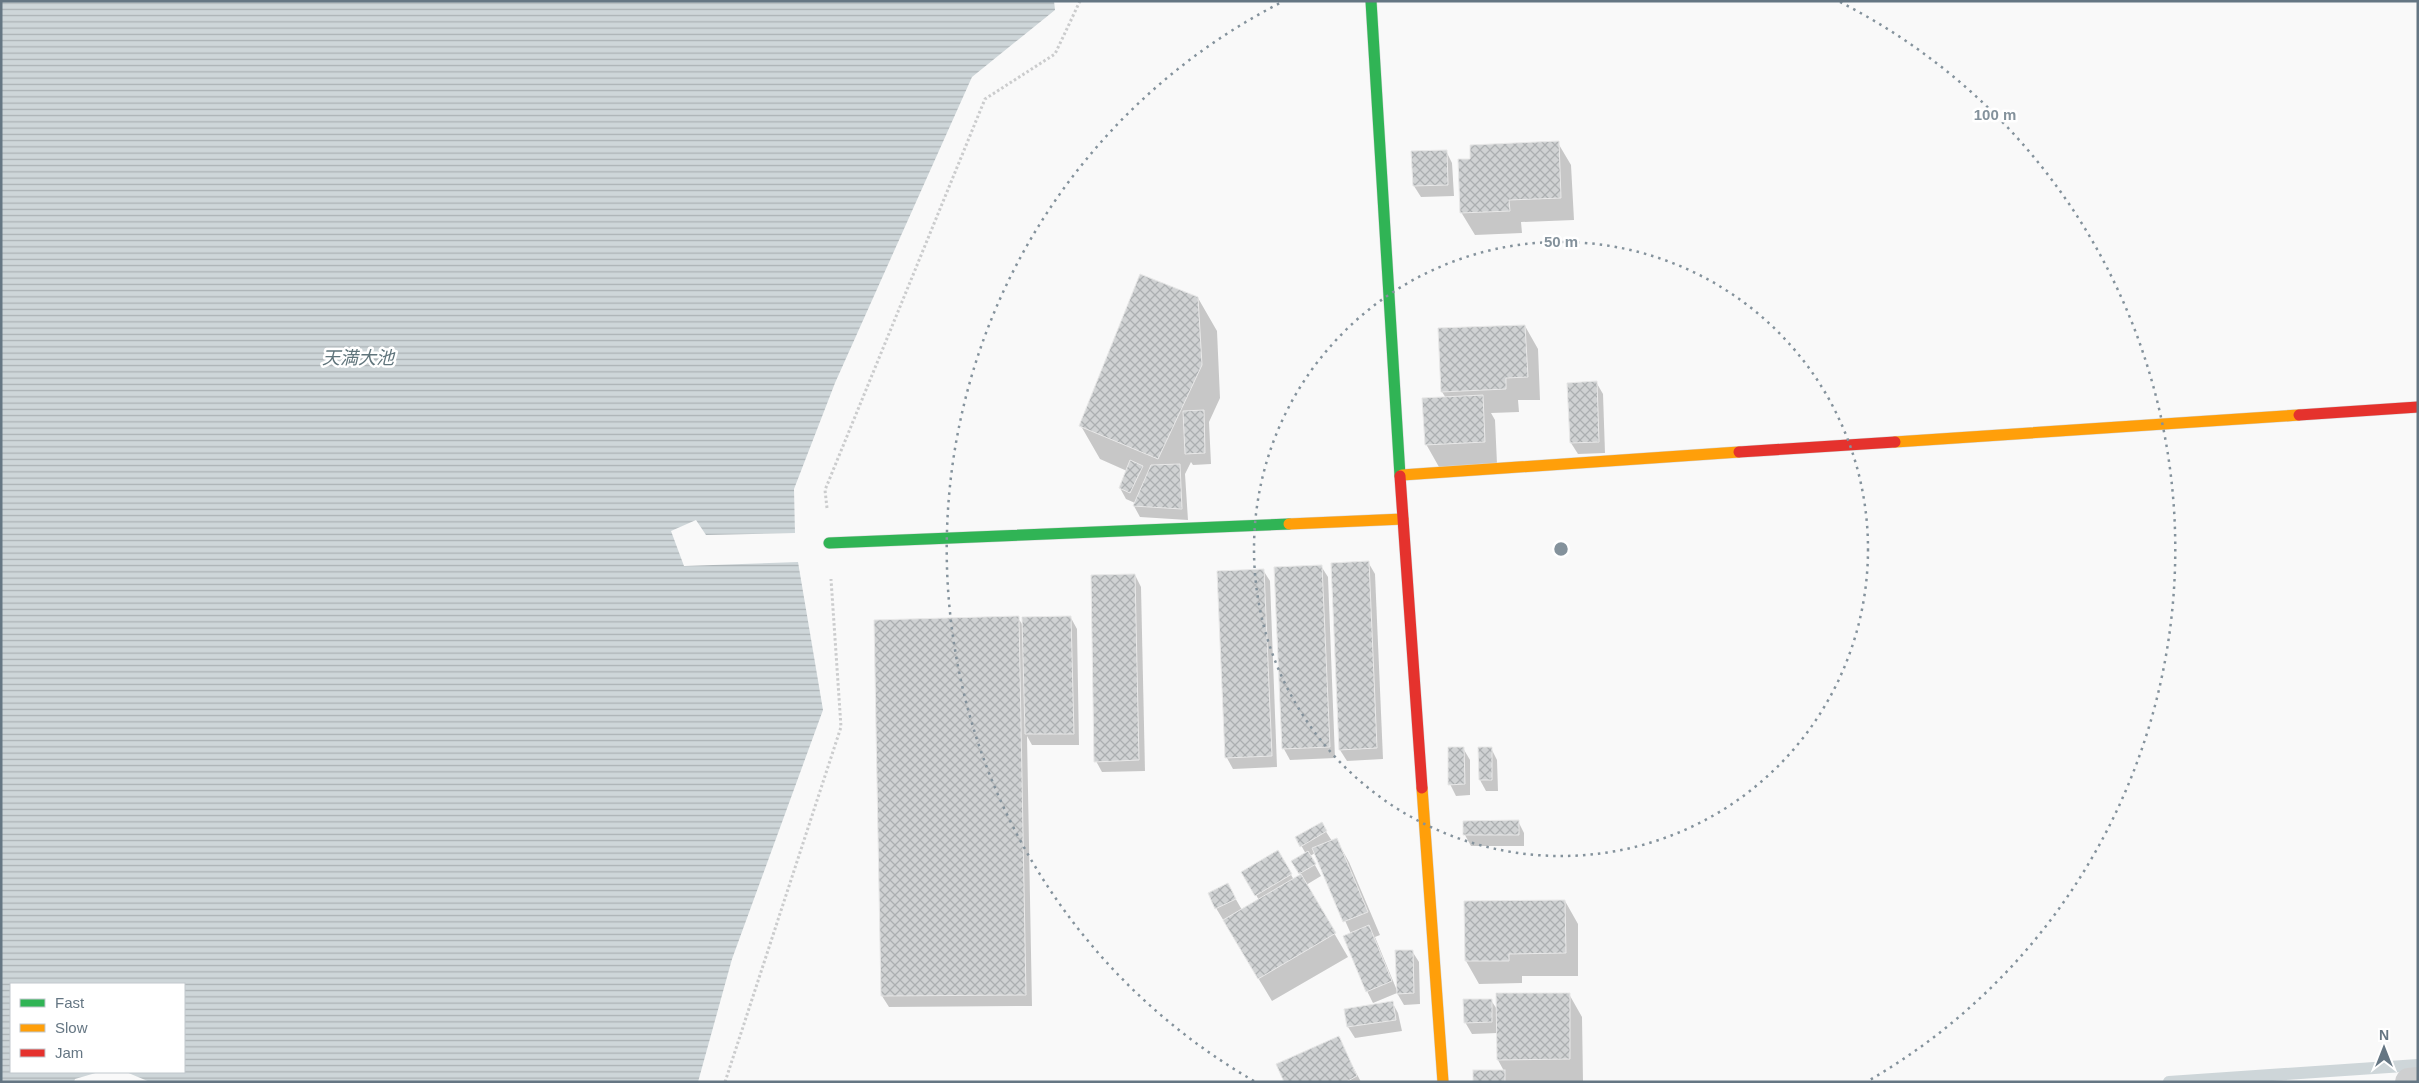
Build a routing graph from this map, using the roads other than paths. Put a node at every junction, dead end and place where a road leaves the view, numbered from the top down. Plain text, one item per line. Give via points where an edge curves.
1 (1371, 1) edge
2 (2418, 407) edge
3 (1402, 474) junction
4 (1403, 519) junction
5 (829, 543) dead end
6 (2418, 1081) edge
7 (1444, 1082) edge
8 (2409, 1082) edge

1 - 3 street
2 - 3 street
3 - 4 street
4 - 5 street
4 - 7 street
6 - 8 street

